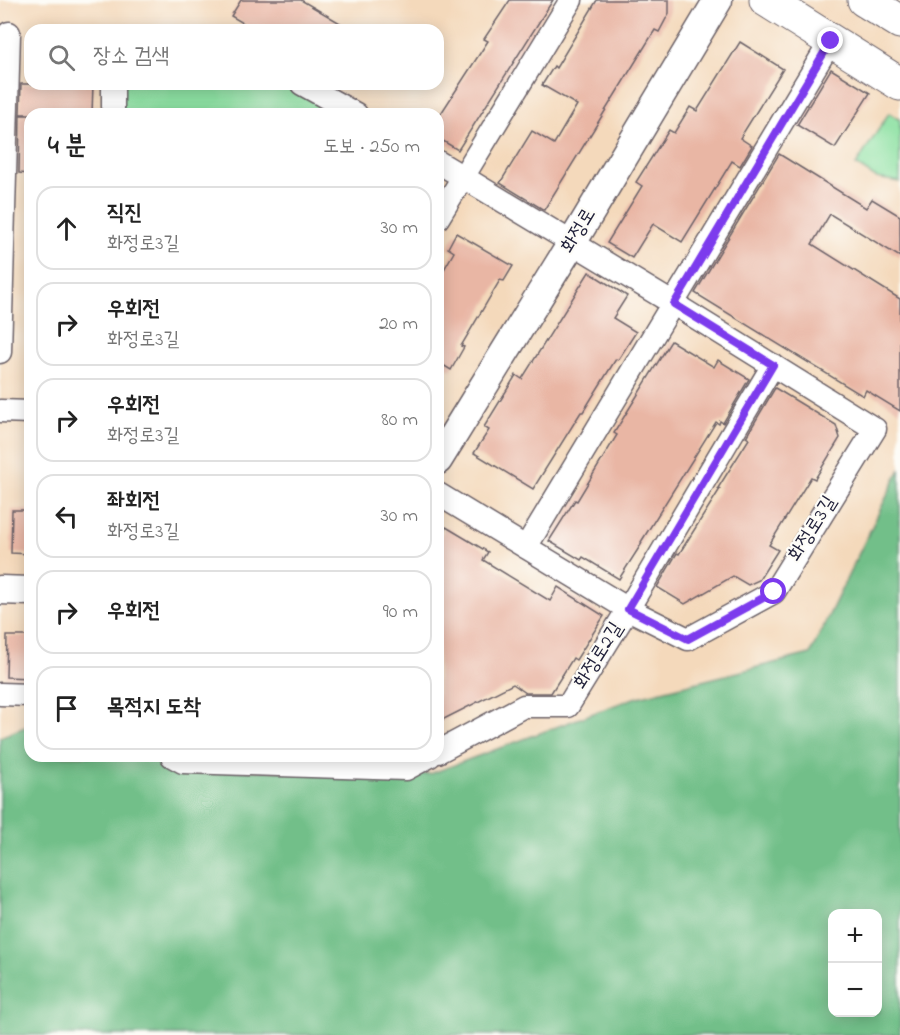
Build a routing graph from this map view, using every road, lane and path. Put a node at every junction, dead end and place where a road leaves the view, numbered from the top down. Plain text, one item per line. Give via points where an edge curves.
1 (571, 0) edge
2 (718, 0) edge
3 (766, 0) edge
4 (864, 0) edge
5 (900, 22) edge
6 (13, 33) edge
7 (831, 41) junction
8 (900, 84) edge
9 (113, 90) edge
10 (311, 90) edge
11 (112, 108) edge
12 (338, 108) edge
13 (444, 166) edge
14 (463, 177) junction
15 (444, 208) edge
16 (572, 243) junction
17 (674, 304) junction
18 (0, 352) edge
19 (773, 365) junction
20 (0, 411) edge
21 (24, 412) edge
22 (444, 450) edge
23 (444, 498) edge
24 (526, 547) junction
25 (0, 590) edge
26 (24, 591) edge
27 (628, 609) junction
28 (0, 694) edge
29 (24, 695) edge
30 (444, 749) edge
31 (183, 762) edge
32 (419, 762) edge

1 - 14 street
2 - 16 street, 화정로
3 - 7 main road
4 - 5 main road
6 - 18 street
7 - 8 main road
7 - 17 street
9 - 11 street
10 - 12 street
13 - 14 street, 화정로3길
14 - 15 street
14 - 16 street, 화정로3길
16 - 17 street, 화정로3길
16 - 22 street, 화정로
17 - 19 street, 화정로3길
17 - 24 street
19 - 27 street
19 - 27 street, 화정로3길 via 875,429 774,592 688,639
20 - 21 street
23 - 24 street, 화정로3길
24 - 27 street, 화정로3길
25 - 26 street
27 - 30 street, 화정로2길 via 568,706 524,706
28 - 29 street
31 - 32 street via 406,769

